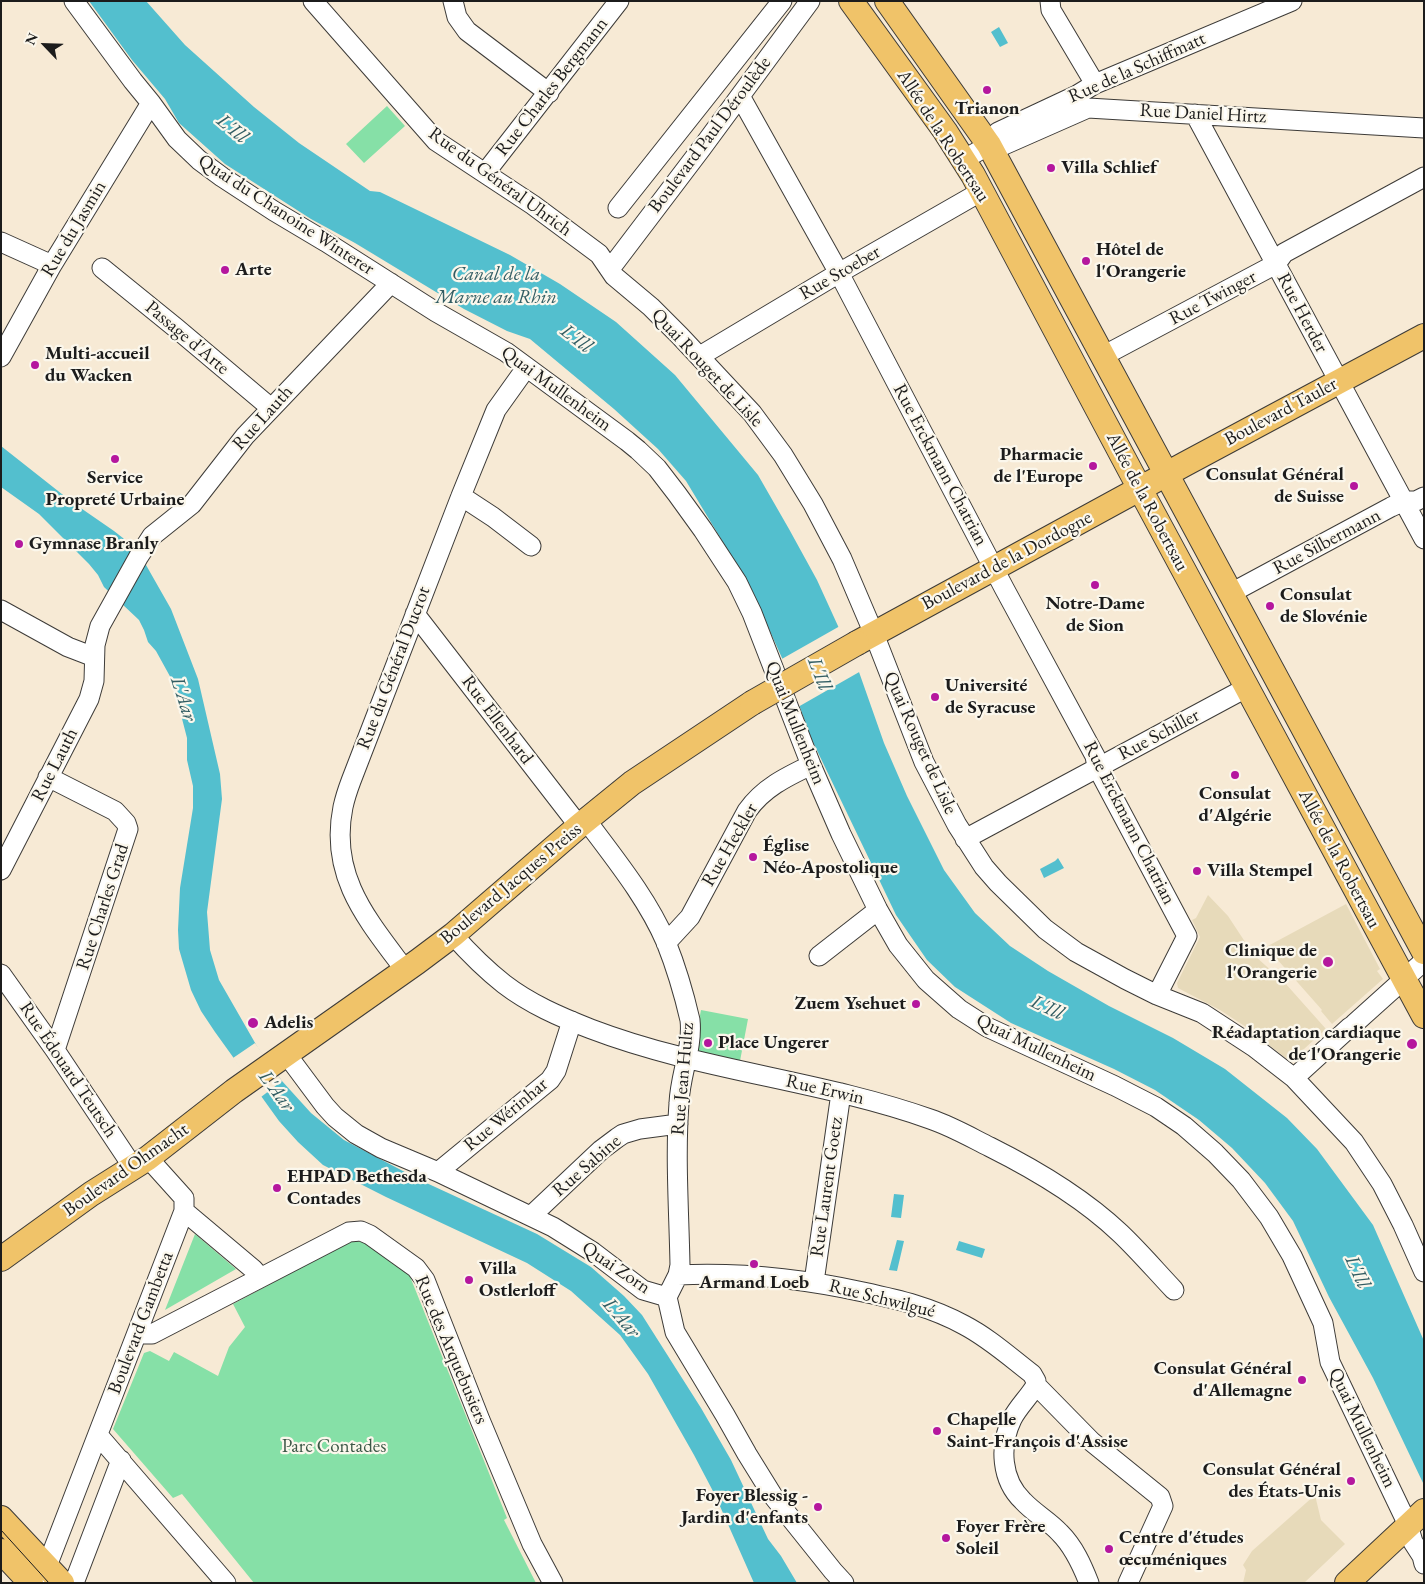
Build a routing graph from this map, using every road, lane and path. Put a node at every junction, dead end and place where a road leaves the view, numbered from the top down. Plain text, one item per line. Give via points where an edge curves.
1 (74, 1) edge
2 (313, 1) edge
3 (453, 1) edge
4 (619, 1) edge
5 (782, 1) edge
6 (810, 1) edge
7 (851, 1) edge
8 (888, 1) edge
9 (1050, 1) edge
10 (1292, 1) edge
11 (1094, 84) junction
12 (548, 93) junction
13 (740, 96) junction
14 (151, 102) junction
15 (1195, 114) junction
16 (1424, 128) edge
17 (989, 145) junction
18 (964, 160) junction
19 (486, 173) junction
20 (1424, 177) edge
21 (982, 191) junction
22 (618, 208) dead end
23 (1, 242) edge
24 (1276, 264) junction
25 (52, 265) junction
26 (102, 268) dead end
27 (610, 269) junction
28 (839, 273) junction
29 (391, 283) junction
30 (1424, 336) edge
31 (700, 356) junction
32 (1103, 356) junction
33 (1, 357) edge
34 (526, 368) junction
35 (1339, 381) junction
36 (271, 408) junction
37 (1166, 474) junction
38 (1140, 489) junction
39 (461, 496) junction
40 (1424, 497) edge
41 (1404, 502) junction
42 (1424, 539) edge
43 (530, 546) dead end
44 (994, 568) junction
45 (1231, 593) junction
46 (1204, 608) junction
47 (1, 610) edge
48 (415, 614) junction
49 (866, 639) junction
50 (94, 657) junction
51 (1274, 674) junction
52 (1246, 688) junction
53 (752, 703) joint
54 (811, 765) junction
55 (1098, 767) junction
56 (48, 777) junction
57 (582, 823) junction
58 (965, 839) junction
59 (1, 870) edge
60 (878, 910) junction
61 (453, 935) junction
62 (666, 943) junction
63 (1424, 952) edge
64 (819, 956) dead end
65 (1424, 961) edge
66 (405, 970) junction
67 (1, 974) edge
68 (1404, 980) junction
69 (1157, 995) junction
70 (1424, 1016) edge
71 (572, 1021) junction
72 (55, 1050) junction
73 (686, 1059) junction
74 (279, 1060) junction
75 (1294, 1078) junction
76 (841, 1093) junction
77 (678, 1124) junction
78 (134, 1157) junction
79 (438, 1172) junction
80 (184, 1211) junction
81 (531, 1216) junction
82 (1, 1259) edge
83 (1424, 1272) edge
84 (678, 1276) junction
85 (260, 1277) junction
86 (814, 1282) junction
87 (1174, 1290) dead end
88 (667, 1297) junction
89 (137, 1334) junction
90 (1036, 1385) junction
91 (98, 1435) junction
92 (121, 1460) junction
93 (1, 1518) edge
94 (1416, 1518) edge
95 (1, 1551) edge
96 (1424, 1564) edge
97 (45, 1579) edge
98 (74, 1583) edge
99 (226, 1583) edge
100 (553, 1583) edge
101 (844, 1583) edge
102 (1089, 1583) edge
103 (1128, 1583) edge
104 (1347, 1583) edge

1 - 14 street, Quai du Chanoine Winterer via 132,82
2 - 19 street, Rue du Général Uhrich via 436,141
3 - 12 street via 457,17 467,31
4 - 12 street, Rue Charles Bergmann
5 - 22 street, Boulevard Paul Déroulède
6 - 13 street, Boulevard Paul Déroulède
7 - 18 main road, Allée de la Robertsau
8 - 17 main road, Allée de la Robertsau
9 - 11 street via 1051,10
10 - 11 street, Rue de la Schiffmatt
11 - 17 street, Rue de la Schiffmatt via 998,132
12 - 19 street, Rue Charles Bergmann
13 - 27 street, Boulevard Paul Déroulède
13 - 28 street, Rue Erckmann Chatrian
14 - 25 street, Rue du Jasmin
14 - 29 street, Quai du Chanoine Winterer via 198,160
15 - 16 street, Rue Daniel Hirtz
15 - 17 street, Rue Daniel Hirtz via 1088,108 1004,145
15 - 24 street, Rue Herder
17 - 18 street
17 - 32 main road, Allée de la Robertsau
18 - 21 main road, Allée de la Robertsau
19 - 27 street, Rue du Général Uhrich via 599,254
20 - 24 street, Rue Twinger via 1284,253
21 - 28 street, Rue Stoeber
21 - 38 main road, Allée de la Robertsau
23 - 25 street
24 - 32 street, Rue Twinger
24 - 35 street, Rue Herder
25 - 33 street, Rue du Jasmin
26 - 36 street, Passage d'Arte
27 - 31 street, Quai Rouget de Lisle
28 - 31 street, Rue Stoeber
28 - 44 street, Rue Erckmann Chatrian
29 - 34 street, Quai Mullenheim via 493,343
29 - 36 street, Rue Lauth
30 - 35 main road, Boulevard Tauler
31 - 49 street, Quai Rouget de Lisle via 752,413 813,504 842,558
32 - 37 main road, Allée de la Robertsau
34 - 39 street, Rue du Général Ducrot via 496,410
34 - 54 street, Quai Mullenheim via 638,450 657,468 703,530 737,582 752,613
35 - 37 main road, Boulevard Tauler
35 - 41 street, Rue Herder
36 - 50 street, Rue Lauth via 192,504 152,536 100,626
37 - 38 main road, Boulevard Tauler
37 - 45 main road, Allée de la Robertsau
38 - 44 main road, Boulevard de la Dordogne
38 - 46 main road, Allée de la Robertsau
39 - 43 street
39 - 48 street, Rue du Général Ducrot
40 - 41 street, Rue Silbermann
41 - 42 street, Rue Herder
41 - 45 street, Rue Silbermann
44 - 49 main road, Boulevard de la Dordogne
44 - 55 street, Rue Erckmann Chatrian
45 - 46 main road
45 - 51 main road, Allée de la Robertsau
46 - 52 main road, Allée de la Robertsau
47 - 50 street via 68,647
48 - 57 street, Rue Ellenhard
48 - 66 street, Rue du Général Ducrot via 351,781 340,827 342,861 354,896 364,916
49 - 53 main road, Boulevard de la Dordogne, bridge
49 - 58 street, Quai Rouget de Lisle via 924,762
50 - 56 street, Rue Lauth via 94,681 89,699
51 - 52 main road
51 - 63 main road, Allée de la Robertsau
52 - 55 street, Rue Schiller
52 - 68 main road, Allée de la Robertsau
53 - 57 main road, Boulevard Jacques Preiss via 648,771
54 - 60 street, Quai Mullenheim
54 - 62 street, Rue Heckler via 780,780 753,803 690,916
55 - 58 street, Rue Schiller
55 - 69 street, Rue Erckmann Chatrian via 1187,936
56 - 59 street, Rue Lauth
56 - 72 street, Rue Charles Grad via 115,811 128,829
57 - 61 main road, Boulevard Jacques Preiss
57 - 62 street, Rue Jean Hultz via 628,876
58 - 69 street, Quai Rouget de Lisle via 1003,889 1045,929 1098,966
60 - 64 street
60 - 94 street, Quai Mullenheim via 898,945 926,980 959,1009 987,1027 1156,1107 1216,1153 1241,1180 1269,1217 1292,1256 1324,1323 1330,1362
61 - 66 main road, Boulevard Jacques Preiss
61 - 71 street, Rue Erwin via 504,984 534,1004
62 - 73 street, Rue Jean Hultz via 690,1020
65 - 68 street
66 - 74 main road, Boulevard Jacques Preiss
67 - 72 street, Rue Édouard Teutsch
68 - 70 main road, Allée de la Robertsau
68 - 75 street
69 - 75 street, Quai Rouget de Lisle via 1202,1013
71 - 73 street, Rue Erwin via 642,1047
71 - 79 street, Rue Wérinhar via 550,1080
72 - 78 street, Rue Édouard Teutsch
73 - 76 street, Rue Erwin
73 - 77 street, Rue Jean Hultz
74 - 78 main road, Boulevard Ohmacht
74 - 79 street, Quai Zorn via 345,1126 381,1148
75 - 83 street, Quai Rouget de Lisle via 1354,1142 1373,1170
76 - 86 street, Rue Laurent Goetz
76 - 87 street, Rue Erwin via 933,1120 1018,1161 1120,1233
77 - 81 street, Rue Sabine via 623,1134 600,1150
77 - 84 street, Rue Jean Hultz
78 - 80 street via 184,1198
78 - 82 main road, Boulevard Ohmacht via 92,1194
79 - 81 street, Quai Zorn
80 - 85 street
80 - 89 street, Boulevard Gambetta
81 - 88 street, Quai Zorn via 580,1243 643,1290
84 - 86 street, Rue Schwilgué via 745,1276
84 - 88 street
85 - 89 street, Rue des Arquebusiers via 152,1334
85 - 100 street, Rue des Arquebusiers via 355,1230 370,1235 416,1268 425,1280 532,1544
86 - 90 street, Rue Schwilgué via 918,1304 946,1316 994,1343 1032,1374
88 - 101 street, Quai Zorn via 675,1332 747,1454 773,1496
89 - 91 street, Boulevard Gambetta
90 - 102 street via 1016,1412 1008,1430 1004,1449 1008,1481 1017,1495 1070,1545
90 - 103 street, Rue Schwilgué via 1092,1442 1160,1497 1163,1506
91 - 92 street
91 - 97 street, Boulevard Gambetta
92 - 98 street
92 - 99 street
93 - 97 main road
94 - 96 street, Quai Mullenheim via 1413,1542
94 - 104 main road
95 - 97 main road

